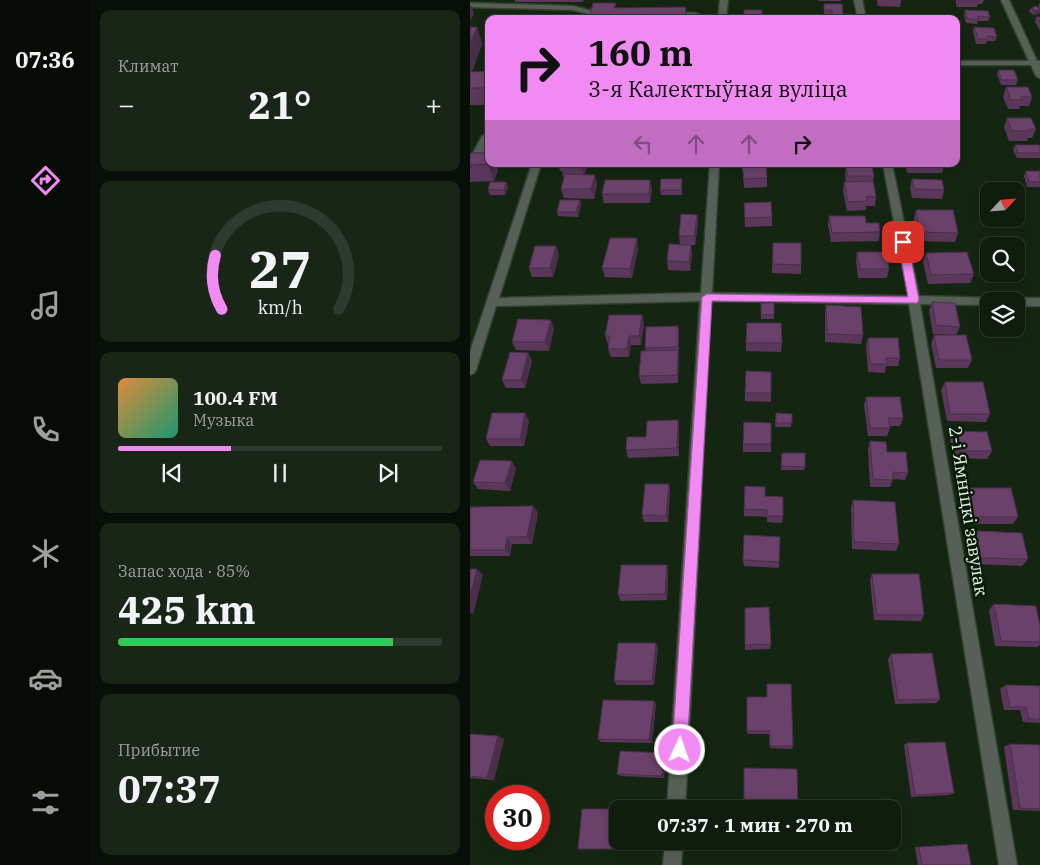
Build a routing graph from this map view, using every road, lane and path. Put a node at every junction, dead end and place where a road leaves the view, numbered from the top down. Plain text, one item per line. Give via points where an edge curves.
1 (724, 0) edge
2 (858, 0) edge
3 (1005, 0) edge
4 (470, 5) edge
5 (618, 13) edge
6 (665, 14) edge
7 (588, 15) edge
8 (696, 15) edge
9 (722, 15) edge
10 (861, 15) edge
11 (960, 63) edge
12 (1037, 64) edge
13 (1040, 76) edge
14 (485, 138) edge
15 (475, 159) edge
16 (535, 167) edge
17 (714, 167) edge
18 (889, 167) edge
19 (707, 297) junction
20 (914, 300) junction
21 (980, 301) edge
22 (492, 302) junction
23 (1025, 302) edge
24 (1040, 302) edge
25 (470, 370) edge
26 (677, 800) edge
27 (673, 850) edge
28 (672, 865) edge
29 (1008, 865) edge

1 - 9 street
2 - 10 street
3 - 12 street
4 - 7 street via 573,8
5 - 7 street
6 - 8 street
11 - 12 street
12 - 13 street
14 - 15 street
16 - 22 street
17 - 19 street
18 - 20 street, 2-і Ямніцкі завулак
19 - 20 street
19 - 22 street
19 - 26 street
20 - 21 street
20 - 29 street, 2-і Ямніцкі завулак
22 - 25 street
23 - 24 street
27 - 28 street

